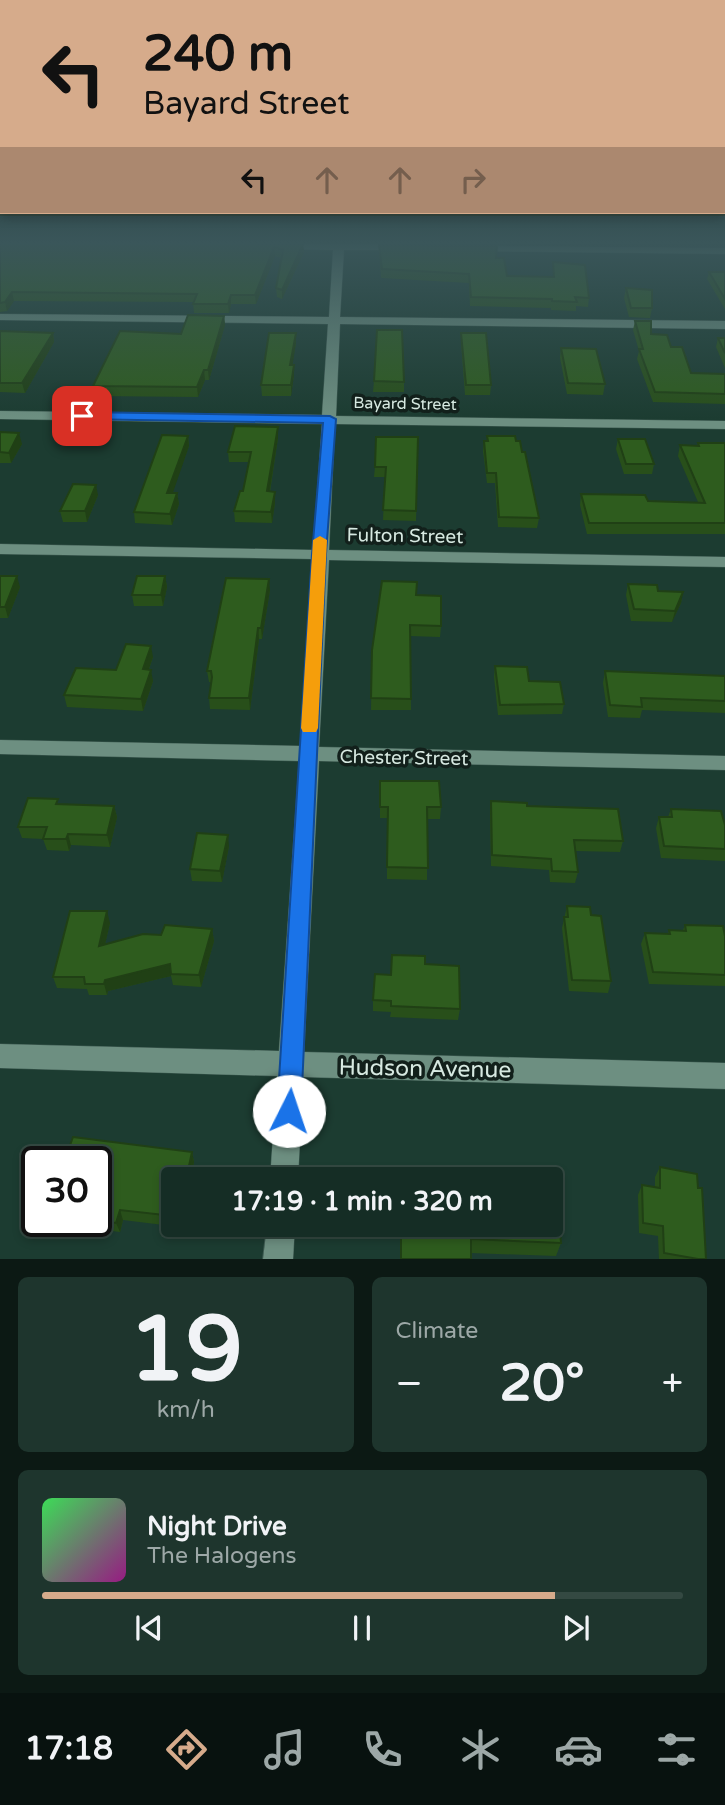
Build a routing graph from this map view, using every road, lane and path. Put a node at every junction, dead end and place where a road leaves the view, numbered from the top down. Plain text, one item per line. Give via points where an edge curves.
1 (337, 302) edge
2 (0, 317) edge
3 (336, 320) junction
4 (725, 325) edge
5 (0, 415) edge
6 (330, 419) junction
7 (725, 425) edge
8 (0, 550) edge
9 (319, 554) junction
10 (725, 562) edge
11 (0, 747) edge
12 (308, 755) junction
13 (725, 763) edge
14 (0, 1056) edge
15 (293, 1065) junction
16 (725, 1076) edge
17 (285, 1167) edge
18 (280, 1237) edge
19 (278, 1259) edge

1 - 3 street
2 - 3 street
3 - 4 street
3 - 6 street
5 - 6 street, Bayard Street
6 - 7 street, Bayard Street
6 - 9 street
8 - 9 street, Fulton Street
9 - 10 street, Fulton Street
9 - 12 street
11 - 12 street, Chester Street
12 - 13 street, Chester Street
12 - 15 street
14 - 15 street, Hudson Avenue
15 - 16 street, Hudson Avenue
15 - 17 street
18 - 19 street

